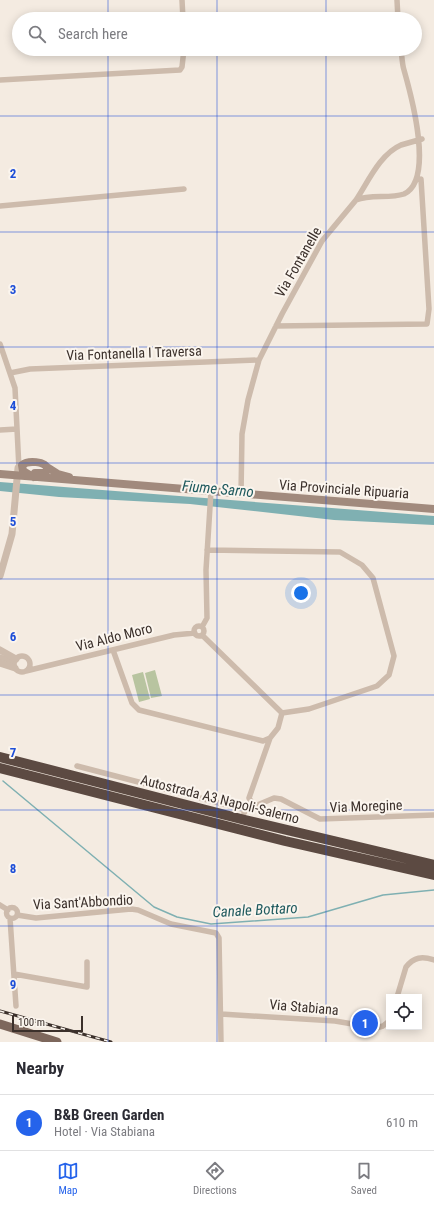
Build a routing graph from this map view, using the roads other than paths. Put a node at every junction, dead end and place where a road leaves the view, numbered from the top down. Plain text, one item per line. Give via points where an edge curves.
1 (182, 0) edge
2 (397, 0) edge
3 (183, 12) edge
4 (398, 12) edge
5 (183, 56) edge
6 (402, 56) edge
7 (0, 80) edge
8 (422, 139) junction
9 (421, 179) junction
10 (184, 189) dead end
11 (356, 200) junction
12 (0, 206) edge
13 (276, 326) junction
14 (0, 344) edge
15 (259, 360) junction
16 (10, 373) junction
17 (0, 430) edge
18 (17, 430) junction
19 (21, 470) junction
20 (45, 470) junction
21 (3, 474) edge
22 (34, 477) junction
23 (85, 481) junction
24 (211, 493) junction
25 (241, 494) junction
26 (434, 509) edge
27 (207, 550) junction
28 (2, 564) edge
29 (0, 576) edge
30 (202, 627) junction
31 (195, 633) junction
32 (202, 635) junction
33 (0, 650) edge
34 (113, 650) junction
35 (0, 657) edge
36 (28, 660) junction
37 (0, 663) edge
38 (15, 663) junction
39 (40, 667) junction
40 (26, 671) junction
41 (282, 713) junction
42 (270, 738) junction
43 (0, 757) edge
44 (77, 766) dead end
45 (0, 768) edge
46 (258, 805) junction
47 (434, 815) edge
48 (434, 865) edge
49 (434, 875) edge
50 (0, 905) edge
51 (8, 910) junction
52 (17, 915) junction
53 (10, 918) junction
54 (434, 960) edge
55 (87, 962) dead end
56 (14, 974) junction
57 (399, 994) edge
58 (16, 1006) dead end
59 (221, 1014) junction
60 (0, 1024) edge
61 (386, 1024) edge
62 (57, 1042) edge
63 (221, 1042) edge

1 - 3 street
2 - 4 street
5 - 7 street via 180,70
6 - 8 street via 403,69 420,122
8 - 9 street
8 - 11 street, Via Fontanelle via 390,152
9 - 11 street via 415,187 404,194 362,197
9 - 13 street via 429,309 427,324
10 - 12 street
11 - 13 street, Via Fontanelle via 322,241
13 - 15 street, Via Fontanelle
14 - 16 street
15 - 16 street, Via Fontanella I Traversa via 30,369
15 - 25 street, Via Fontanelle via 249,394 242,434
16 - 18 street via 15,388
17 - 18 street
18 - 19 street
19 - 20 main road, Via Provinciale Ripuaria
19 - 21 main road, Via Provinciale Ripuaria
19 - 22 main road
19 - 28 street via 12,534
20 - 22 main road
20 - 23 main road, Via Provinciale Ripuaria
22 - 23 main road, Via Provinciale Ripuaria
23 - 24 main road, Via Provinciale Ripuaria
24 - 25 main road, Via Provinciale Ripuaria
24 - 27 street
25 - 26 main road, Via Provinciale Ripuaria
27 - 30 street via 207,618
27 - 41 street via 340,552 362,565 373,578 394,656 389,675 377,686 309,709
28 - 29 street
30 - 31 street via 196,627
30 - 32 street
31 - 32 street
31 - 34 street, Via Aldo Moro via 174,635
32 - 41 street
33 - 38 street
34 - 39 street, Via Aldo Moro
34 - 42 street via 132,703 139,710 264,741
35 - 38 street
36 - 38 street via 22,656
36 - 39 street
36 - 40 street via 30,664
37 - 38 street
38 - 40 street via 19,672
39 - 40 street, Via Aldo Moro
41 - 42 street via 278,728
42 - 46 street via 249,798 252,804
43 - 48 highway, Autostrada A3 Napoli-Salerno
44 - 46 street, Via Moregine via 245,812
45 - 49 highway, Autostrada A3 Napoli-Salerno via 278,839
46 - 47 street, Via Moregine via 274,798 281,799 320,819
50 - 51 street, Via Sant'Abbondio
51 - 52 street, Via Sant'Abbondio via 15,909
51 - 53 street via 7,915
52 - 53 street, Via Sant'Abbondio via 14,919
52 - 59 street, Via Sant'Abbondio via 36,918 131,909 171,924 218,935
53 - 56 street
54 - 57 street via 421,957 409,963
55 - 56 street via 87,987
56 - 58 street
59 - 61 street, Via Stabiana via 334,1021 376,1028
59 - 63 street
60 - 62 main road

